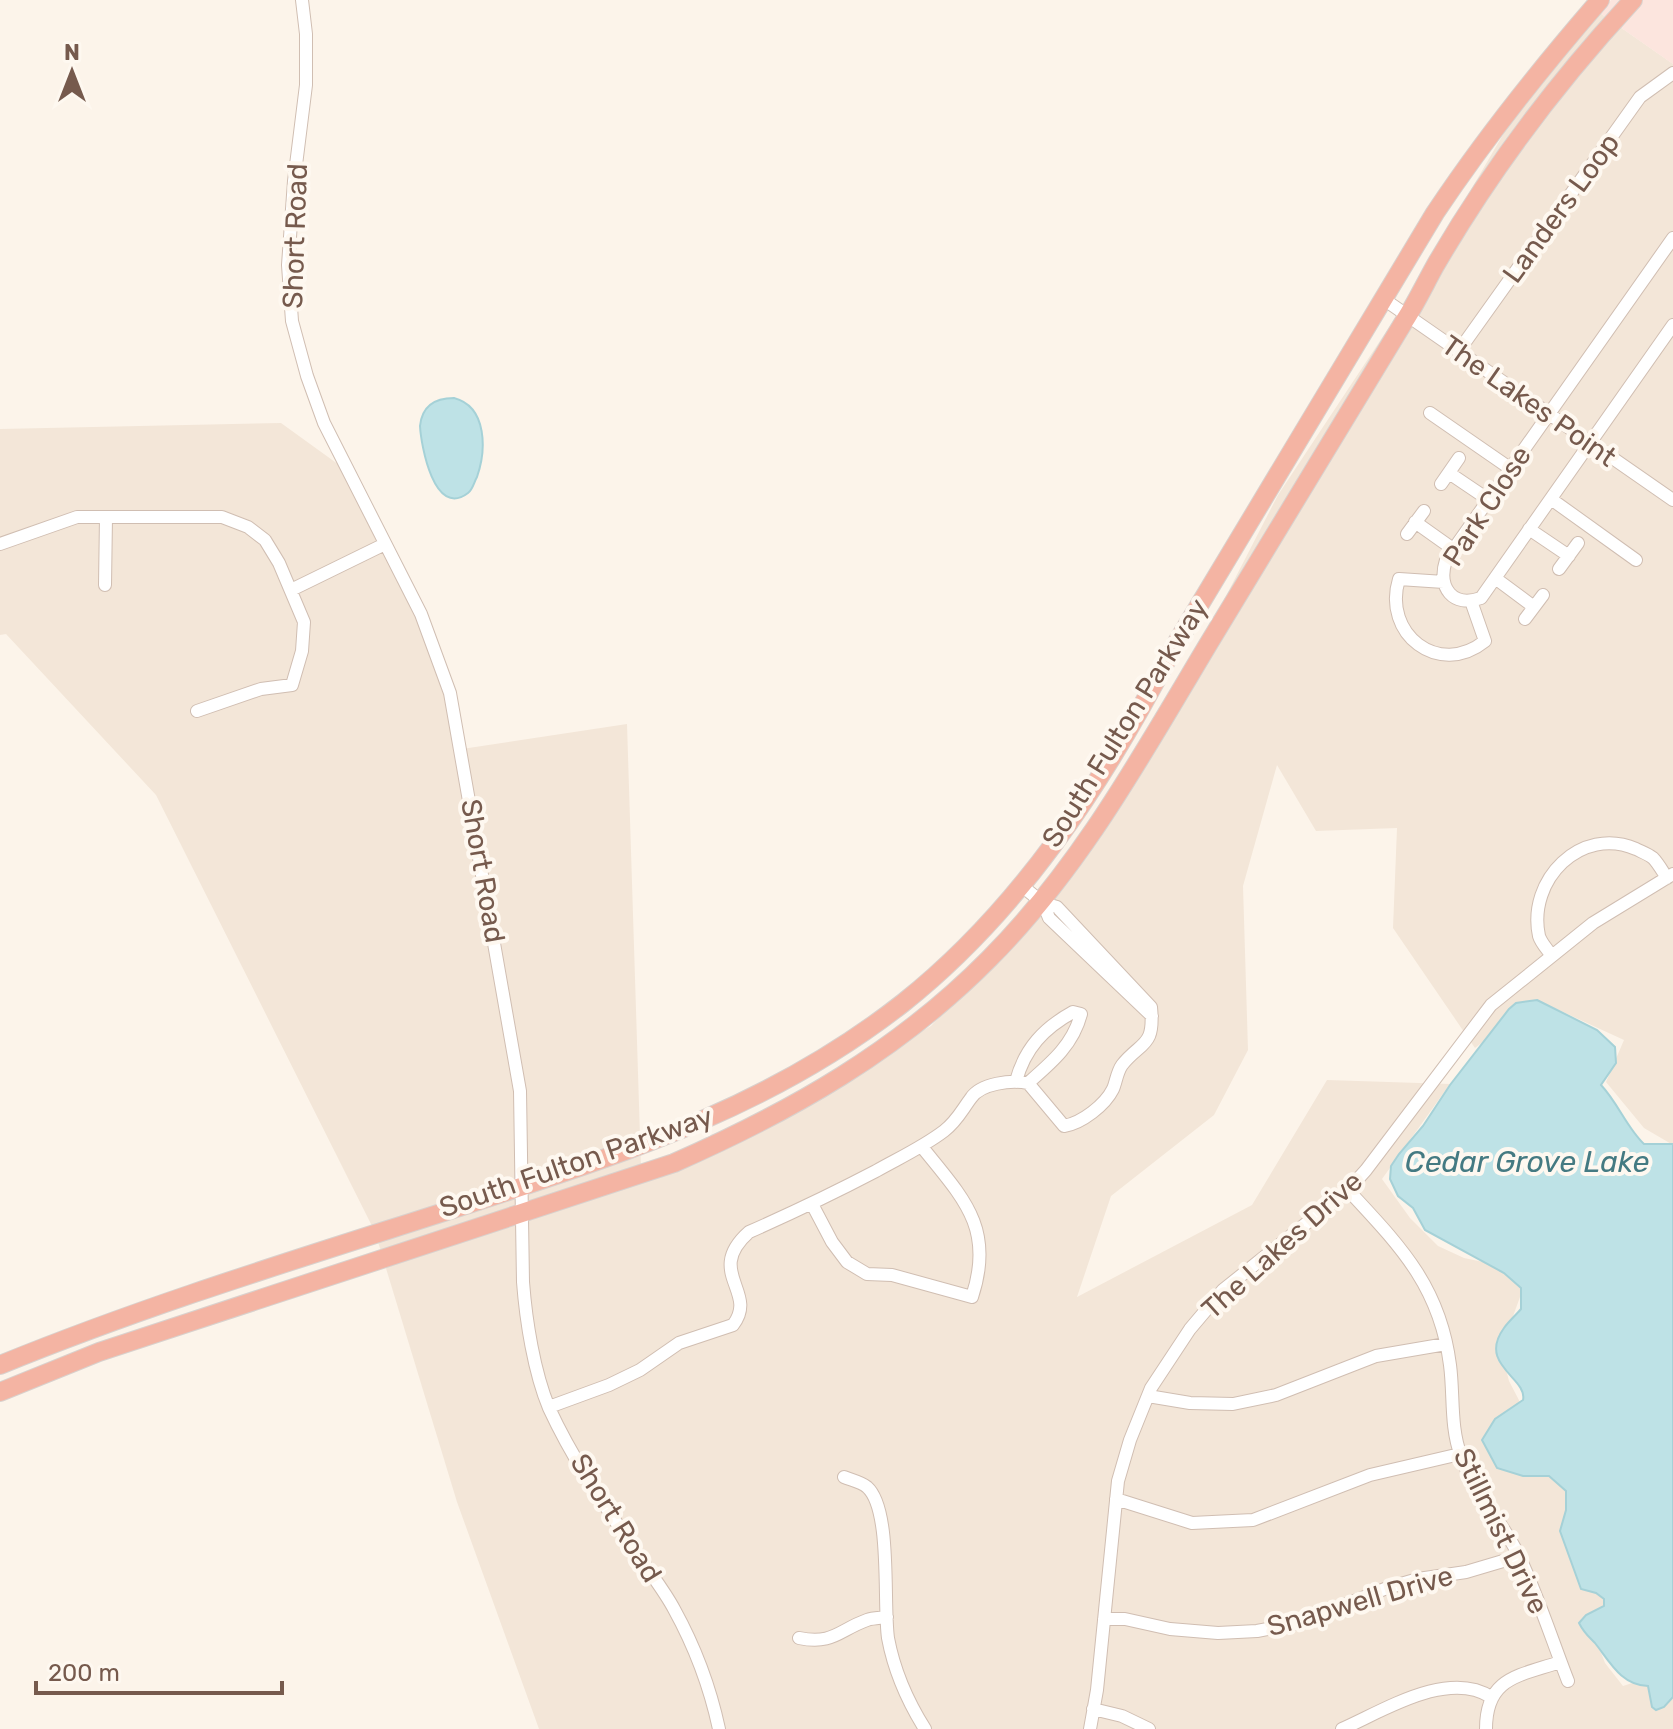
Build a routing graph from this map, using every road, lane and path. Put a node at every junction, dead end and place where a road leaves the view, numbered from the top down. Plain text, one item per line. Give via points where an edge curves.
1 (302, 0) edge
2 (1600, 0) edge
3 (1633, 0) edge
4 (1673, 73) edge
5 (1673, 238) edge
6 (1385, 300) junction
7 (1407, 317) junction
8 (1673, 325) edge
9 (1458, 352) junction
10 (1430, 413) dead end
11 (1549, 415) junction
12 (1590, 443) junction
13 (1459, 458) dead end
14 (1511, 469) junction
15 (1449, 473) junction
16 (1441, 484) dead end
17 (1551, 499) junction
18 (1489, 500) junction
19 (1673, 500) edge
20 (1424, 511) dead end
21 (106, 517) junction
22 (1415, 522) junction
23 (1529, 529) junction
24 (1407, 534) dead end
25 (1578, 543) dead end
26 (0, 544) edge
27 (385, 544) junction
28 (1453, 549) junction
29 (1569, 556) junction
30 (1636, 560) dead end
31 (1559, 569) dead end
32 (1495, 578) junction
33 (1444, 582) junction
34 (105, 585) dead end
35 (291, 590) junction
36 (1543, 595) dead end
37 (1471, 601) junction
38 (1534, 607) junction
39 (1525, 619) dead end
40 (197, 711) dead end
41 (1670, 876) edge
42 (1022, 886) junction
43 (1042, 902) junction
44 (1094, 953) junction
45 (1552, 956) junction
46 (1134, 994) junction
47 (1022, 1082) junction
48 (922, 1147) junction
49 (523, 1186) junction
50 (1348, 1190) junction
51 (812, 1204) junction
52 (523, 1212) junction
53 (1446, 1344) junction
54 (0, 1365) edge
55 (0, 1392) edge
56 (1148, 1396) junction
57 (549, 1407) junction
58 (1460, 1454) junction
59 (844, 1477) dead end
60 (1116, 1499) junction
61 (1520, 1556) junction
62 (887, 1617) junction
63 (1104, 1619) junction
64 (799, 1638) dead end
65 (1560, 1662) junction
66 (1568, 1681) dead end
67 (1491, 1697) junction
68 (1093, 1709) junction
69 (719, 1729) edge
70 (925, 1729) edge
71 (1090, 1729) edge
72 (1149, 1729) edge
73 (1342, 1729) edge
74 (1486, 1729) edge

1 - 27 street, Short Road via 306,85 288,265 292,321 324,423
2 - 6 highway, South Fulton Parkway via 1474,156
3 - 7 highway, South Fulton Parkway via 1514,147
4 - 9 street, Landers Loop via 1640,97
5 - 11 street, Park Close
6 - 7 street, The Lakes Point
6 - 42 highway, South Fulton Parkway via 1144,703
7 - 9 street, The Lakes Point
7 - 43 highway, South Fulton Parkway via 1111,807
8 - 12 street, Park Close
9 - 11 street, The Lakes Point
10 - 14 street
11 - 12 street, The Lakes Point
11 - 14 street, Park Close
12 - 17 street, Park Close
12 - 19 street, The Lakes Point
13 - 15 street
14 - 18 street, Park Close
15 - 16 street
15 - 18 street
17 - 23 street, Park Close
17 - 30 street
18 - 28 street, Park Close
20 - 22 street
21 - 26 street via 77,517
21 - 34 street
21 - 35 street via 222,517 248,527 265,540
22 - 24 street
22 - 28 street
23 - 29 street
23 - 32 street, Park Close
25 - 29 street
27 - 35 street
27 - 49 street, Short Road via 438,654 459,736 520,1091
28 - 33 street, Park Close via 1442,572
29 - 31 street
32 - 37 street, Park Close via 1481,598
32 - 38 street
33 - 37 street, Park Close via 1455,598
33 - 37 street via 1399,579 1396,610 1401,626 1416,643 1434,654 1474,650 1485,641
35 - 40 street via 304,622 292,685 261,689
36 - 38 street
38 - 39 street
41 - 45 street, The Lakes Drive via 1593,923
41 - 45 street via 1651,856 1625,844 1599,843 1572,853 1552,871 1538,900 1539,938
42 - 43 street
42 - 49 highway, South Fulton Parkway via 906,1000 811,1067 698,1124
43 - 44 street via 1057,907
43 - 52 highway, South Fulton Parkway via 989,959 912,1028 811,1096 674,1163
44 - 46 street
44 - 46 street via 1115,994 1121,999
45 - 50 street, The Lakes Drive via 1491,1005
46 - 47 street via 1151,1007 1152,1027 1145,1046 1121,1066 1112,1092 1077,1124 1064,1126
47 - 47 street via 1056,1060 1077,1032 1081,1014 1073,1012 1052,1023 1031,1045 1021,1064
47 - 48 street via 972,1095 963,1113
48 - 51 street
48 - 51 street via 965,1201 977,1229 982,1256 972,1297 892,1275 867,1274 847,1262
49 - 52 street, Short Road
49 - 54 highway, South Fulton Parkway via 179,1298
50 - 53 street, Stillmist Drive via 1415,1266 1434,1300
50 - 56 street, The Lakes Drive via 1223,1290 1190,1329
51 - 57 street via 738,1242 729,1260 740,1299 733,1325 679,1343 640,1370
52 - 55 highway, South Fulton Parkway via 114,1347
52 - 57 street, Short Road via 525,1306
53 - 56 street via 1376,1356 1276,1395 1233,1404
53 - 58 street, Stillmist Drive
56 - 60 street, The Lakes Drive via 1130,1440
57 - 69 street, Short Road via 587,1480 673,1606 702,1668
58 - 60 street via 1370,1475 1253,1520 1192,1523
58 - 61 street, Stillmist Drive via 1474,1487
59 - 62 street via 866,1486 877,1501
60 - 63 street, The Lakes Drive
61 - 63 street, Snapwell Drive via 1418,1579 1299,1623 1257,1631 1218,1633
61 - 65 street, Stillmist Drive
62 - 64 street via 816,1642
62 - 70 street via 900,1681
63 - 68 street, The Lakes Drive
65 - 66 street, Stillmist Drive
65 - 67 street via 1502,1683
67 - 73 street via 1463,1687 1442,1688
67 - 74 street
68 - 71 street, The Lakes Drive
68 - 72 street

